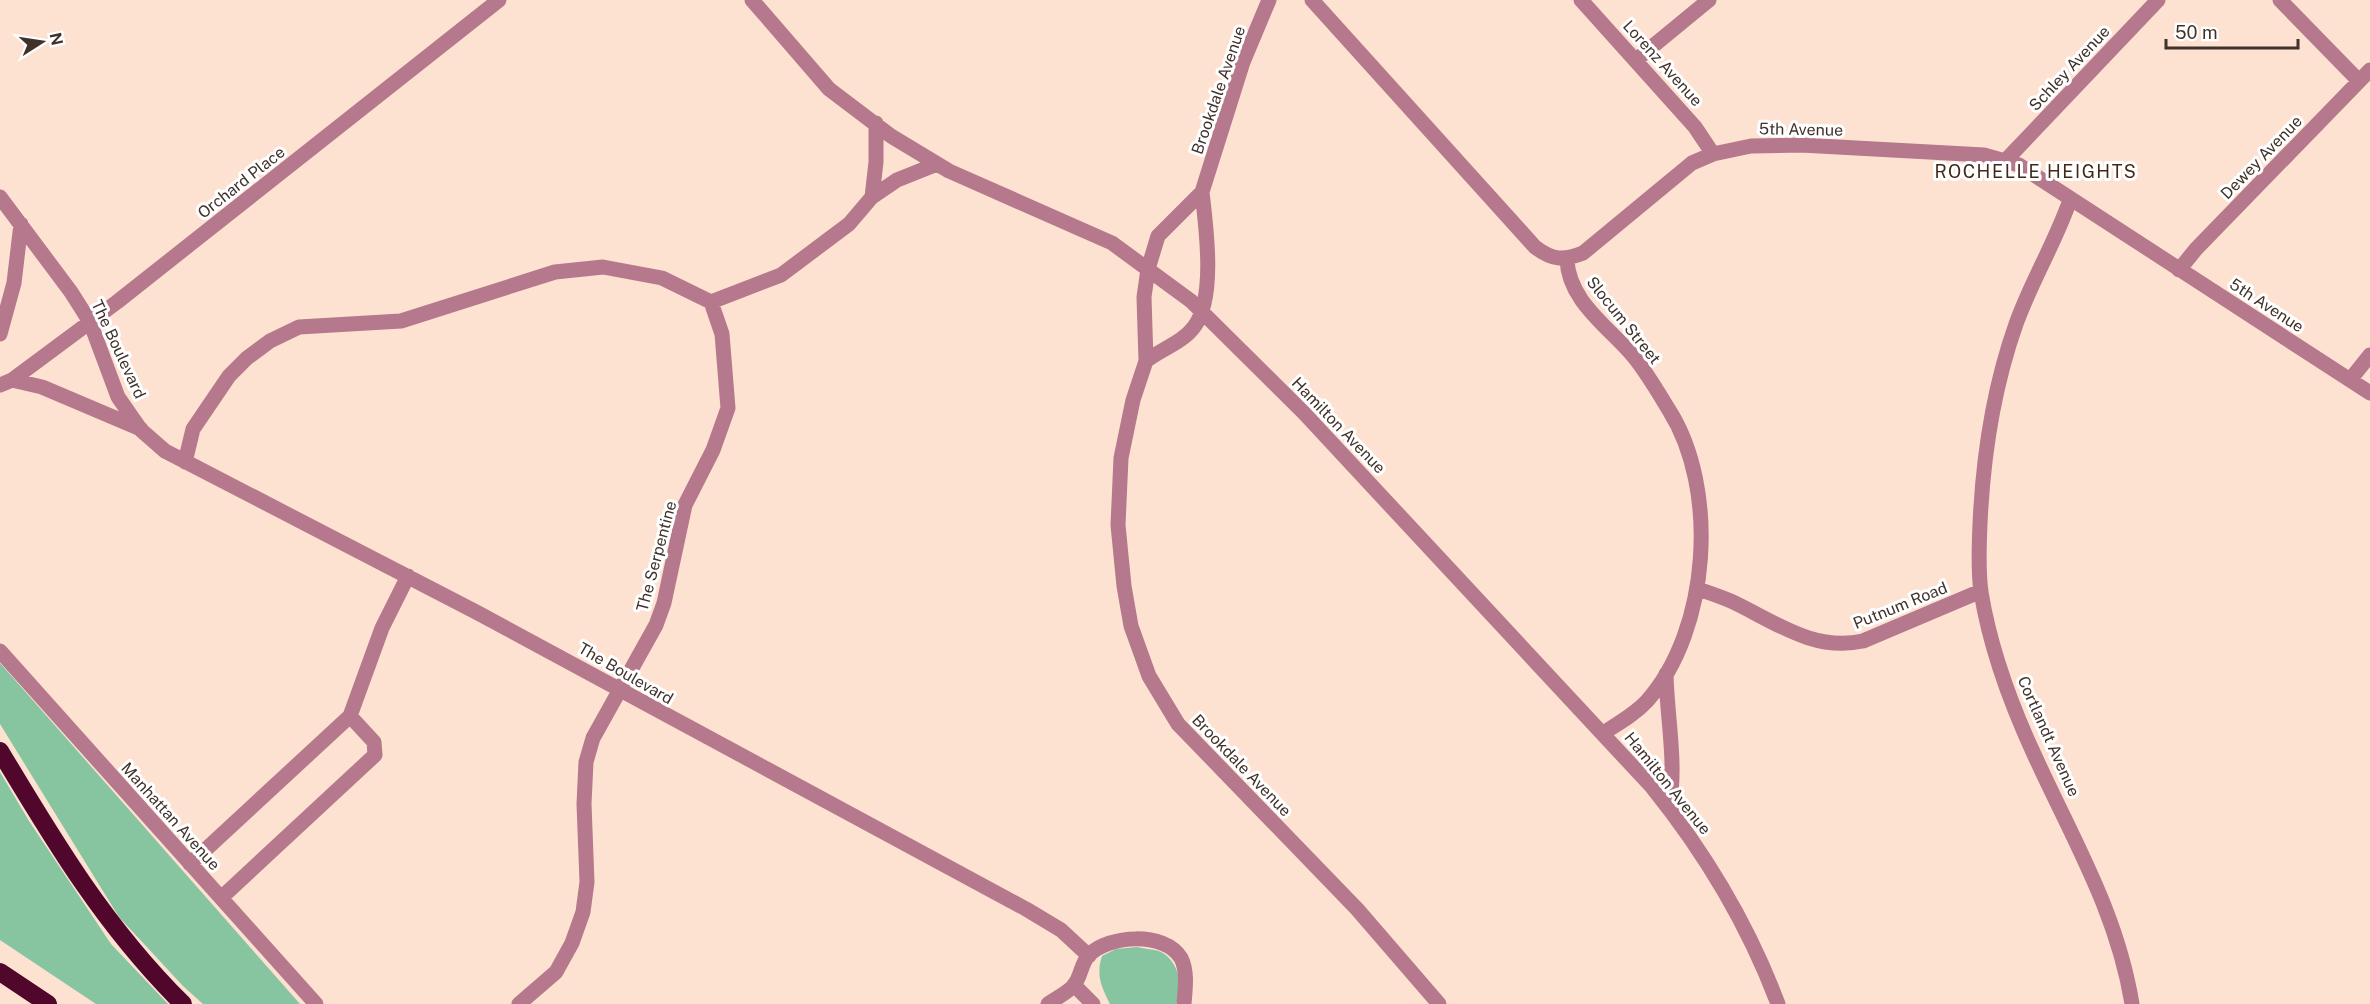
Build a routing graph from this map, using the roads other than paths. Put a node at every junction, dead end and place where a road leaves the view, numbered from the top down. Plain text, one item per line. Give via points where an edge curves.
1 (499, 0) edge
2 (752, 0) edge
3 (1269, 0) edge
4 (1312, 0) edge
5 (1581, 0) edge
6 (1709, 0) edge
7 (2158, 0) edge
8 (2280, 0) edge
9 (1636, 60) junction
10 (2370, 70) edge
11 (2359, 81) junction
12 (876, 123) junction
13 (1713, 154) junction
14 (2006, 160) junction
15 (937, 164) junction
16 (1202, 192) junction
17 (0, 197) edge
18 (872, 197) junction
19 (2070, 200) junction
20 (21, 224) junction
21 (1567, 259) junction
22 (1148, 269) junction
23 (2179, 270) junction
24 (711, 302) junction
25 (1203, 312) junction
26 (90, 322) junction
27 (0, 334) edge
28 (2370, 355) edge
29 (1146, 361) junction
30 (2350, 380) junction
31 (6, 383) edge
32 (2370, 393) edge
33 (141, 430) junction
34 (185, 462) junction
35 (408, 576) junction
36 (1698, 589) junction
37 (1981, 591) junction
38 (0, 651) edge
39 (1666, 674) junction
40 (622, 690) junction
41 (350, 716) junction
42 (1603, 733) junction
43 (0, 751) edge
44 (1669, 808) junction
45 (190, 864) junction
46 (221, 898) junction
47 (1089, 956) junction
48 (0, 972) edge
49 (1074, 985) junction
50 (48, 1004) edge
51 (183, 1004) edge
52 (316, 1004) edge
53 (519, 1004) edge
54 (1048, 1004) edge
55 (1093, 1004) edge
56 (1184, 1004) edge
57 (1439, 1004) edge
58 (1778, 1004) edge
59 (2132, 1004) edge

1 - 26 street, Orchard Place
2 - 12 street, Hamilton Avenue via 829,89
3 - 16 street, Brookdale Avenue via 1244,62
4 - 21 street via 1535,247 1548,258
5 - 9 street, Lorenz Avenue
6 - 9 street
7 - 14 street, Schley Avenue
8 - 11 street
9 - 13 street, Lorenz Avenue via 1695,127
10 - 11 street, Dewey Avenue
11 - 23 street, Dewey Avenue
12 - 15 street, Hamilton Avenue
12 - 18 street
13 - 14 street, 5th Avenue via 1751,146 1800,145 1956,152
13 - 21 street, 5th Avenue via 1692,163 1602,239
14 - 19 street, 5th Avenue
15 - 18 street via 897,180
15 - 22 street, Hamilton Avenue via 1112,243
16 - 22 street, Brookdale Avenue via 1158,236
16 - 25 street, Brookdale Avenue via 1207,274
17 - 20 street, The Boulevard
18 - 24 street via 849,224 788,270
19 - 23 street, 5th Avenue
19 - 37 street, Cortlandt Avenue via 2016,324 1995,389 1981,495
20 - 26 street, The Boulevard
20 - 27 street via 14,283
21 - 36 street, Slocum Street via 1567,274 1574,291 1635,358 1681,429 1700,517
22 - 25 street, Hamilton Avenue
22 - 29 street, Brookdale Avenue via 1144,297
23 - 30 street, 5th Avenue
24 - 34 street via 662,278 603,267 555,272 401,321 299,327 270,341 229,376 193,429
24 - 40 street, The Serpentine via 722,334 728,408 713,450 685,505 656,625
25 - 29 street, Brookdale Avenue via 1182,340
25 - 42 street, Hamilton Avenue via 1304,413
26 - 31 street, Orchard Place
26 - 33 street, The Boulevard via 118,397
28 - 30 street
29 - 57 street, Brookdale Avenue via 1121,458 1118,525 1131,626 1149,676 1178,724 1356,909
30 - 32 street, 5th Avenue
31 - 33 street, The Boulevard via 42,387
33 - 34 street, The Boulevard
34 - 35 street, The Boulevard
35 - 40 street, The Boulevard
35 - 41 street via 382,628
36 - 37 street, Putnum Road via 1732,601 1786,631 1846,645
36 - 39 street, Slocum Street via 1684,636
37 - 59 street, Cortlandt Avenue via 2003,679 2117,936
38 - 45 street, Manhattan Avenue
39 - 42 street, Slocum Street via 1647,700
39 - 44 street, Slocum Street via 1673,762
40 - 47 street, The Boulevard via 667,718 1026,909 1061,930
40 - 53 street, The Serpentine via 593,738 586,762 587,882 583,912 572,944 556,972
41 - 45 street
41 - 46 street via 374,742 375,755
42 - 44 street, Hamilton Avenue
43 - 51 highway via 84,888 137,955
44 - 58 street, Hamilton Avenue via 1736,909
45 - 46 street, Manhattan Avenue
46 - 52 street, Manhattan Avenue
47 - 49 street
47 - 56 street via 1113,943 1129,940 1147,938 1167,945 1181,958 1186,982
48 - 50 highway
49 - 54 street
49 - 55 street

